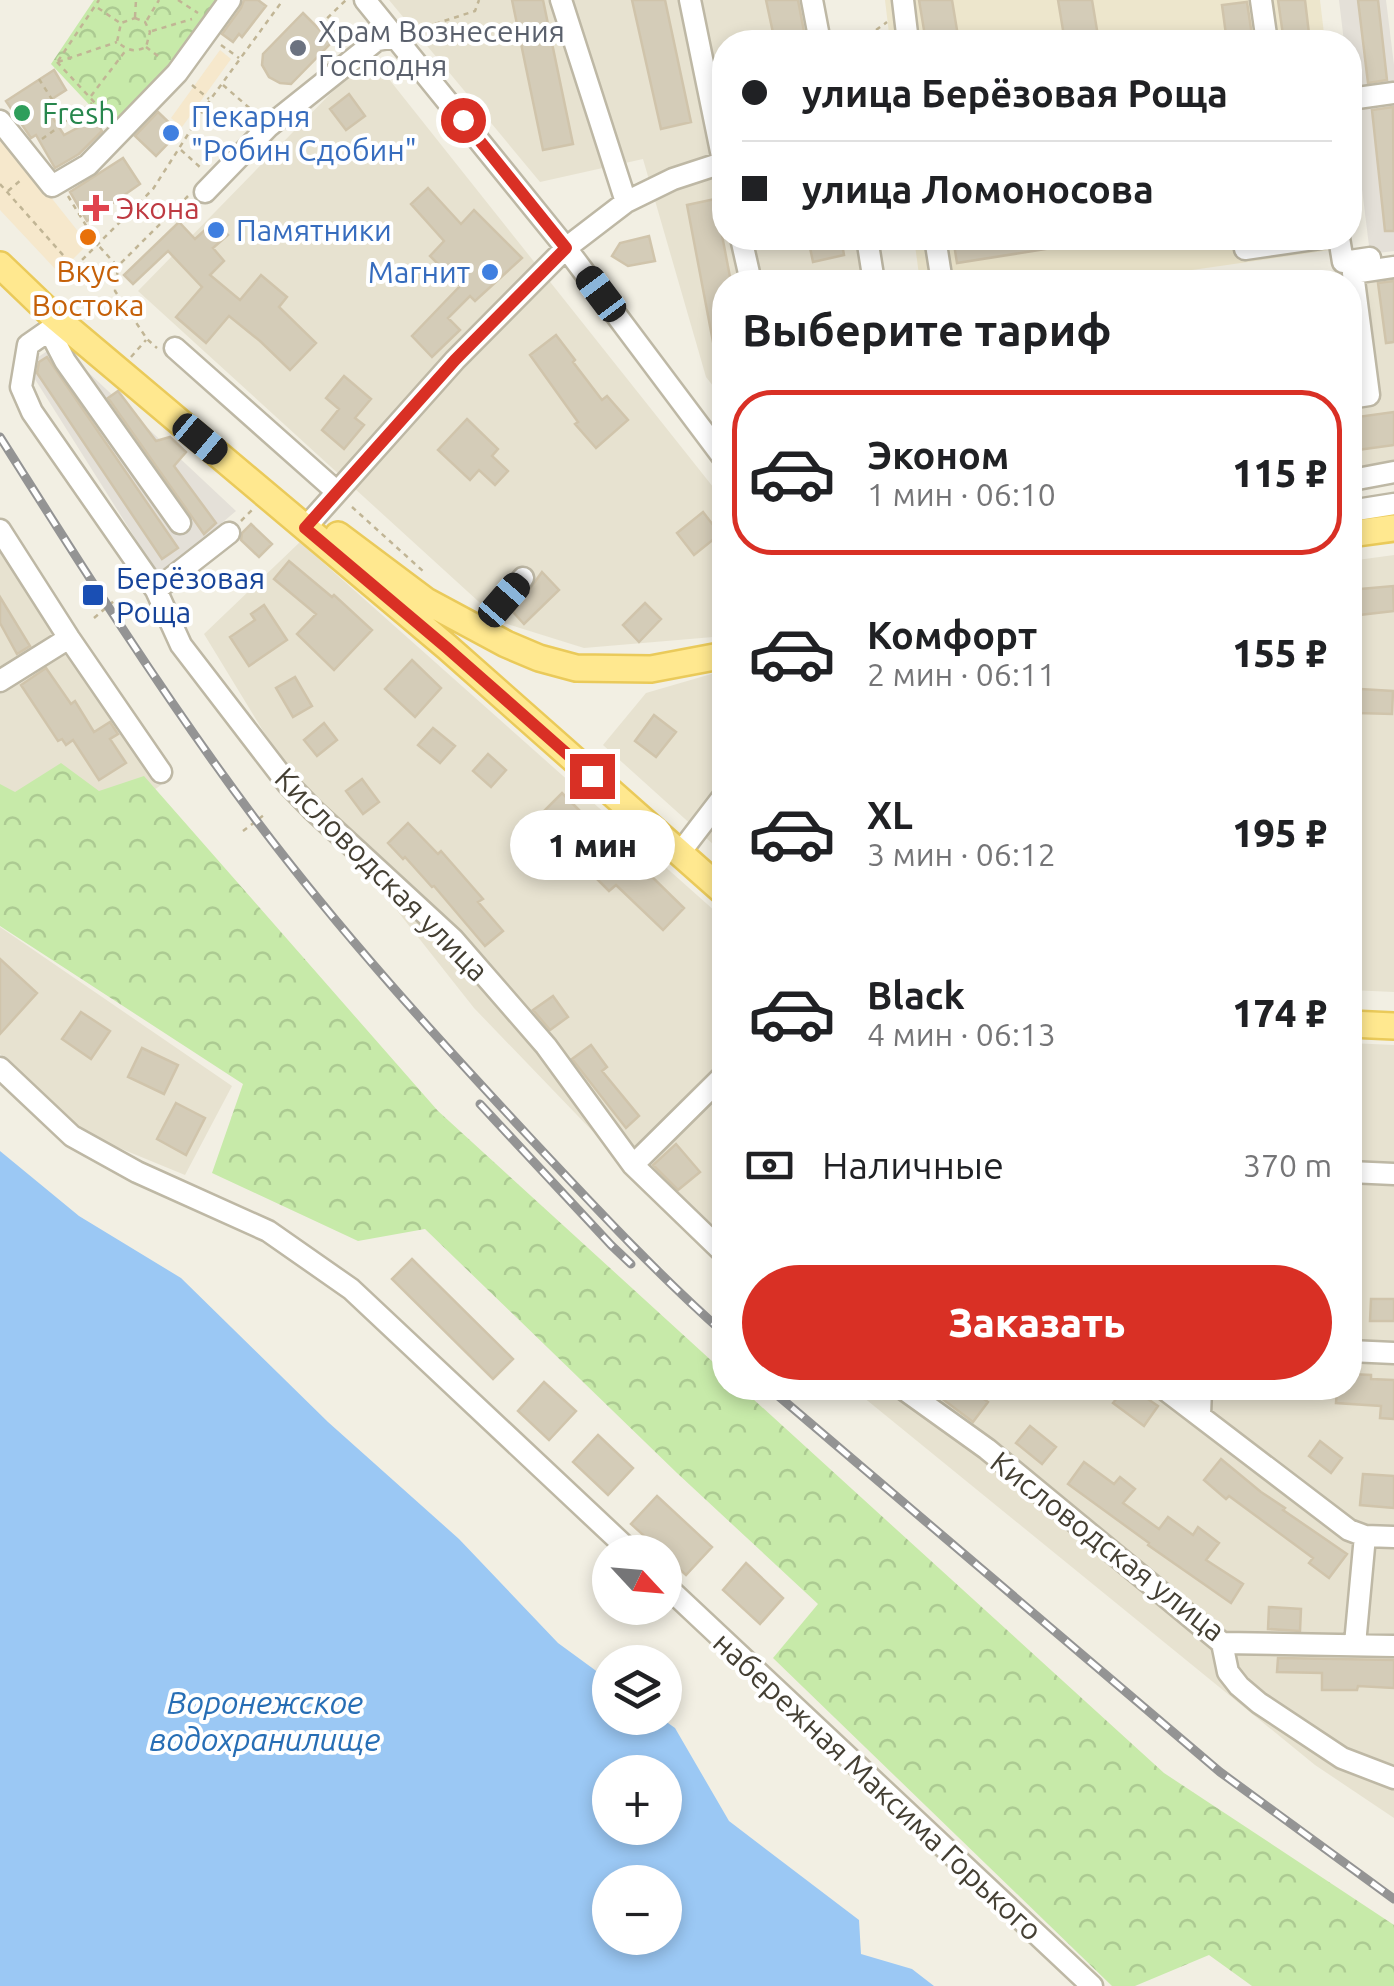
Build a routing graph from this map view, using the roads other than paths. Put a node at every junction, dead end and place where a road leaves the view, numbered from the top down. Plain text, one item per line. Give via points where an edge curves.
1 (230, 0) edge
2 (365, 0) edge
3 (561, 0) edge
4 (690, 0) edge
5 (812, 0) edge
6 (1261, 0) edge
7 (903, 4) edge
8 (818, 30) edge
9 (906, 30) edge
10 (1265, 30) edge
11 (396, 36) junction
12 (1394, 93) edge
13 (1362, 97) edge
14 (712, 107) edge
15 (0, 121) edge
16 (712, 168) edge
17 (207, 184) road end
18 (626, 202) junction
19 (0, 246) edge
20 (566, 248) junction
21 (1340, 250) edge
22 (1394, 254) edge
23 (0, 265) edge
24 (1394, 267) edge
25 (1362, 272) edge
26 (55, 326) junction
27 (1362, 341) edge
28 (168, 350) road end
29 (1362, 395) edge
30 (712, 443) edge
31 (1394, 472) edge
32 (1362, 478) edge
33 (1394, 504) edge
34 (322, 508) junction
35 (1362, 509) edge
36 (180, 523) dead end
37 (1394, 528) edge
38 (0, 530) edge
39 (1362, 532) edge
40 (229, 533) road end
41 (523, 578) dead end
42 (156, 590) junction
43 (480, 630) junction
44 (69, 638) junction
45 (712, 657) edge
46 (0, 680) edge
47 (161, 772) dead end
48 (712, 811) edge
49 (679, 854) junction
50 (712, 882) edge
51 (1362, 1025) edge
52 (1394, 1026) edge
53 (0, 1068) edge
54 (712, 1087) edge
55 (633, 1165) junction
56 (1362, 1173) edge
57 (1394, 1174) edge
58 (712, 1241) edge
59 (1362, 1352) edge
60 (1394, 1353) edge
61 (919, 1400) edge
62 (1180, 1400) edge
63 (1201, 1400) edge
64 (1200, 1415) junction
65 (613, 1535) edge
66 (1365, 1536) junction
67 (1394, 1537) edge
68 (682, 1601) edge
69 (1222, 1643) junction
70 (1355, 1644) junction
71 (1394, 1646) edge
72 (1394, 1778) edge
73 (1092, 1986) edge

1 - 15 street via 88,165 52,186
2 - 11 street
3 - 18 street
4 - 14 street
5 - 8 street
6 - 10 street
7 - 9 street
11 - 17 street via 378,40
11 - 20 street
12 - 13 street
16 - 18 street
18 - 20 street
19 - 34 main road via 58,301
20 - 30 street
20 - 34 street
21 - 22 street via 1342,262
23 - 26 main road
24 - 25 street
26 - 34 main road
26 - 36 street via 64,360
26 - 42 street, Кисловодская улица via 28,345 21,387
27 - 29 street via 1369,394
28 - 34 street
31 - 32 street
33 - 35 street
34 - 43 main road via 426,602
34 - 49 main road via 447,648
37 - 39 main road
38 - 44 street
40 - 42 street
41 - 43 street
42 - 55 street, Кисловодская улица via 181,645 287,784 452,939 546,1046
43 - 45 main road via 576,668 651,669
44 - 46 street
44 - 47 street
48 - 49 street
49 - 50 main road
51 - 52 main road
53 - 65 street via 72,1136 268,1231 351,1288
54 - 55 street
55 - 58 street, Кисловодская улица
56 - 57 street
59 - 60 street
61 - 69 street, Кисловодская улица
62 - 64 street
63 - 64 street
64 - 66 street via 1348,1530
66 - 67 street
66 - 70 street
68 - 73 street, набережная Максима Горького
69 - 70 street, Кисловодская улица
69 - 72 street via 1228,1672 1259,1703 1342,1758
70 - 71 street, Кисловодская улица

